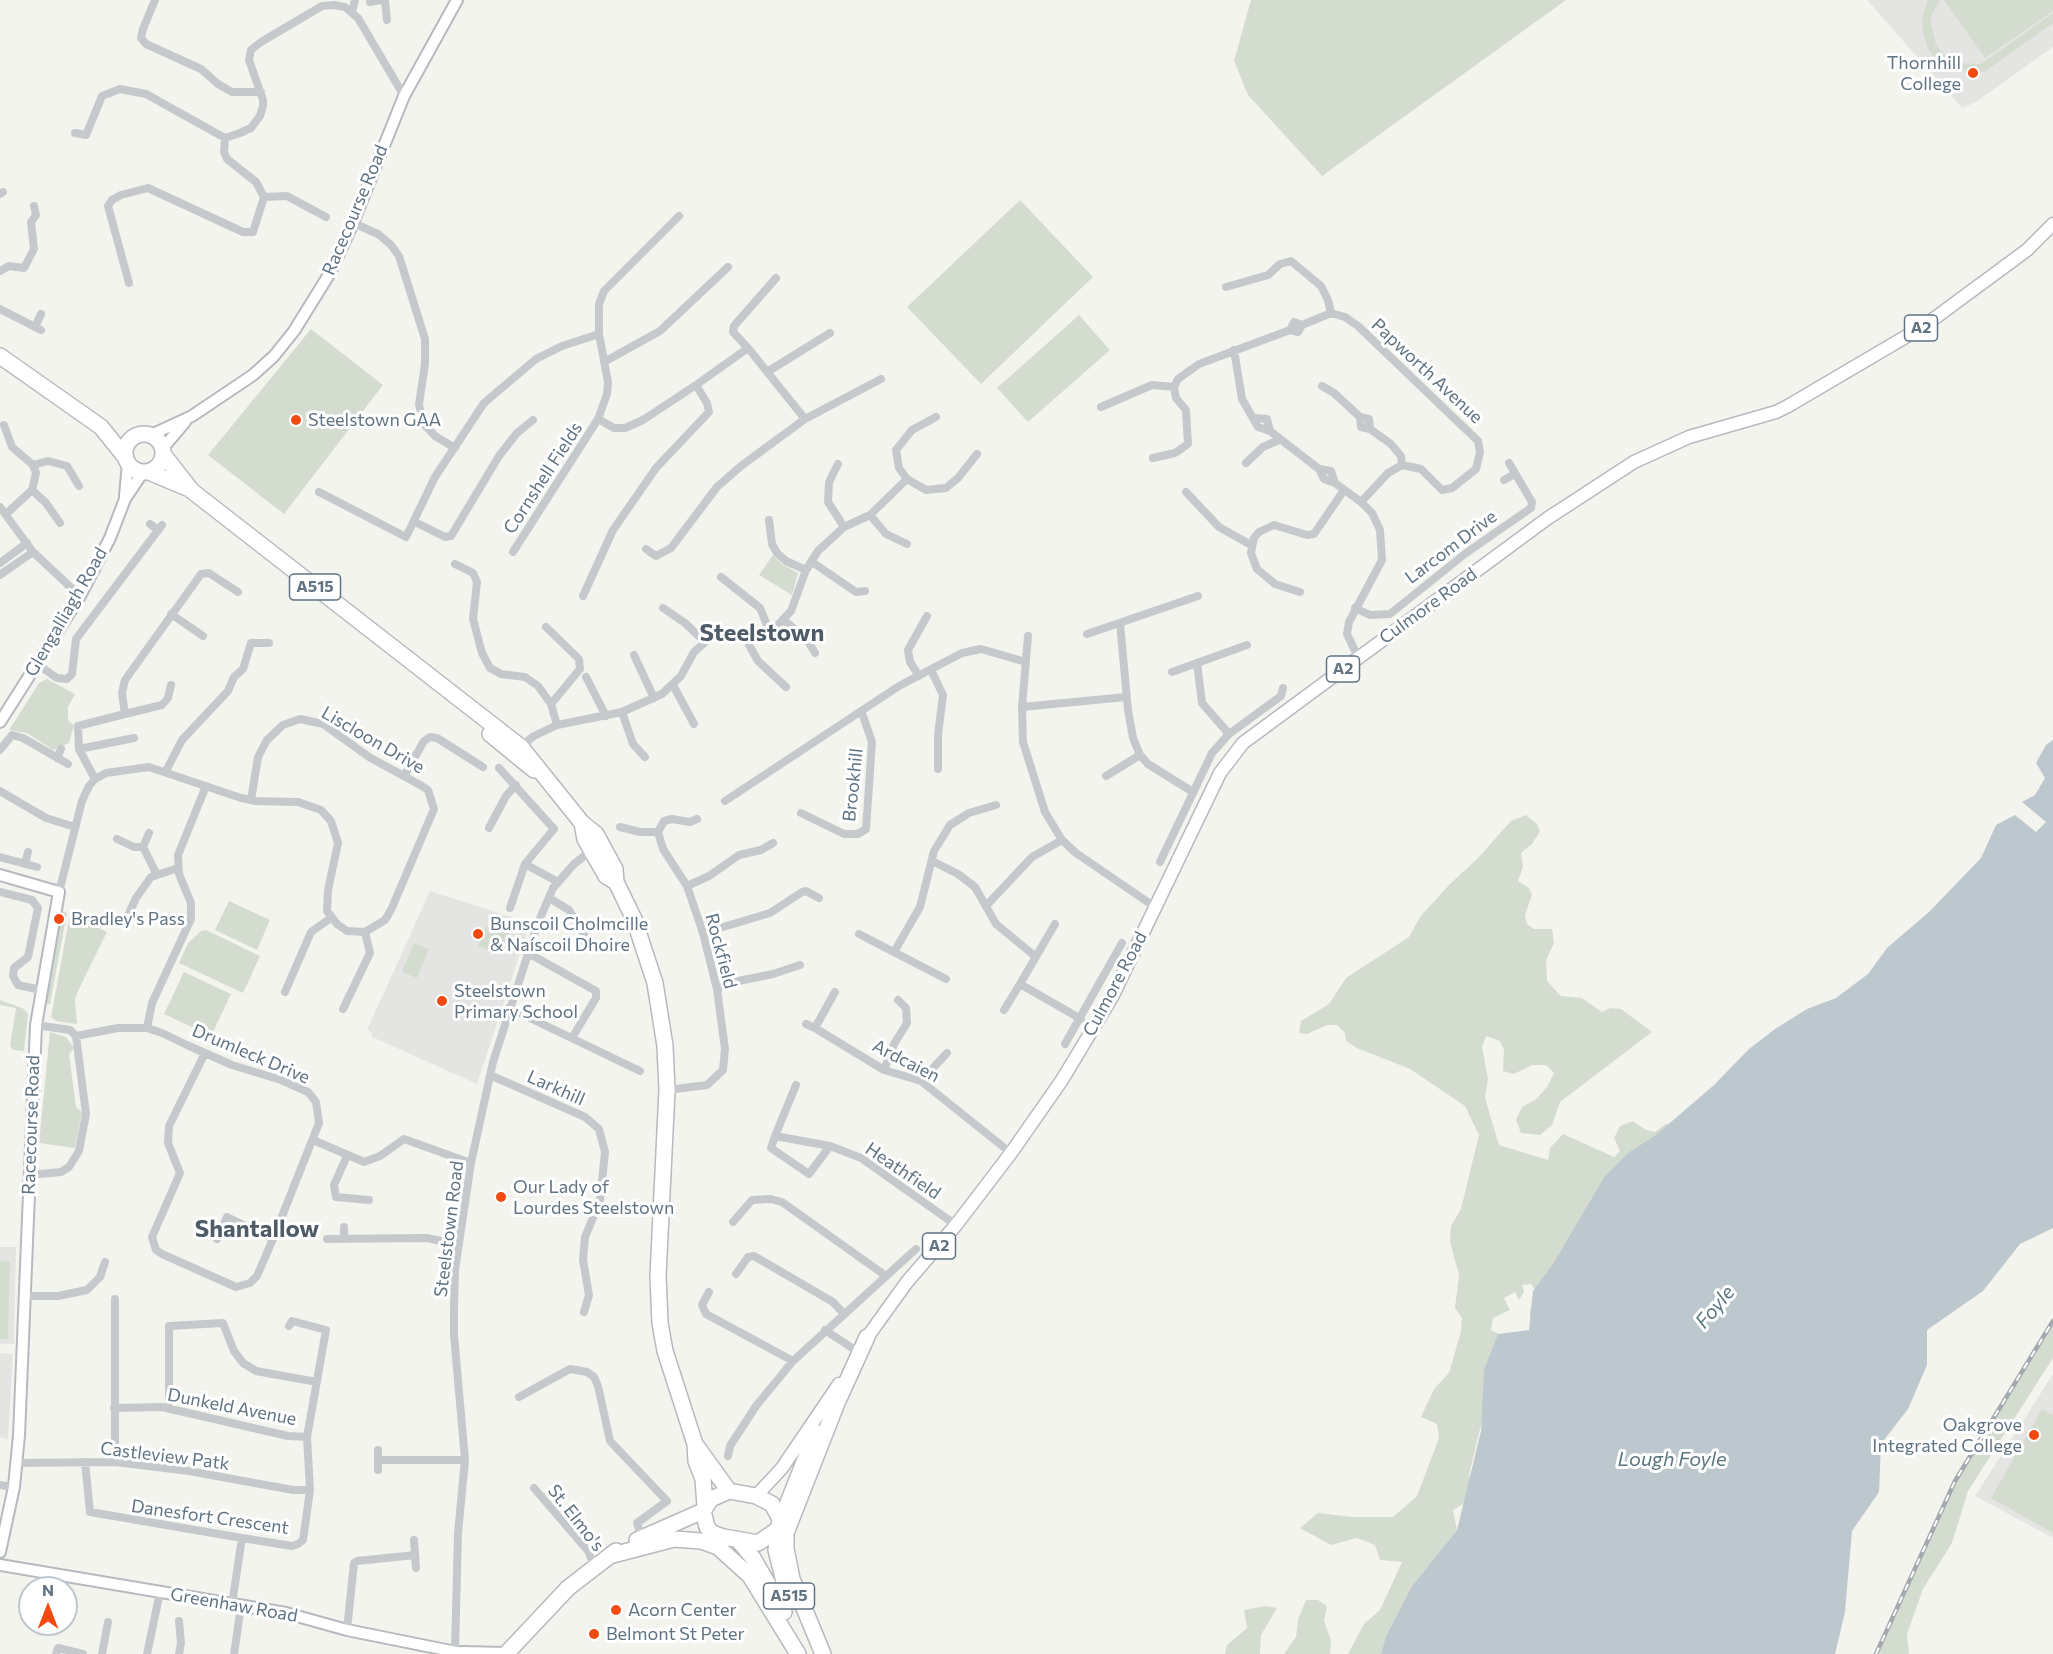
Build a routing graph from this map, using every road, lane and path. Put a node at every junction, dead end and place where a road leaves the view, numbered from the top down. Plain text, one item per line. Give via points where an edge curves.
1 (155, 0) edge
2 (355, 0) edge
3 (383, 0) edge
4 (457, 0) edge
5 (370, 2) dead end
6 (352, 12) junction
7 (387, 20) dead end
8 (261, 92) junction
9 (404, 96) junction
10 (75, 133) dead end
11 (225, 138) junction
12 (264, 197) junction
13 (34, 206) dead end
14 (679, 216) dead end
15 (326, 217) dead end
16 (353, 223) junction
17 (2053, 224) edge
18 (728, 267) dead end
19 (0, 271) edge
20 (776, 278) dead end
21 (129, 283) dead end
22 (1226, 286) dead end
23 (0, 309) edge
24 (1331, 313) junction
25 (41, 314) dead end
26 (830, 333) dead end
27 (599, 334) junction
28 (748, 348) junction
29 (1234, 350) junction
30 (0, 356) edge
31 (604, 362) junction
32 (767, 372) junction
33 (881, 379) dead end
34 (696, 385) junction
35 (1322, 386) dead end
36 (1174, 387) junction
37 (1101, 407) dead end
38 (192, 416) junction
39 (936, 417) dead end
40 (598, 419) junction
41 (805, 419) junction
42 (533, 420) dead end
43 (4, 425) dead end
44 (101, 427) junction
45 (145, 435) junction
46 (1280, 440) junction
47 (455, 448) junction
48 (163, 451) junction
49 (977, 454) dead end
50 (1153, 458) dead end
51 (127, 461) junction
52 (1246, 463) dead end
53 (1509, 463) dead end
54 (838, 464) dead end
55 (33, 465) junction
56 (1402, 465) junction
57 (146, 472) junction
58 (1515, 474) junction
59 (907, 479) junction
60 (1504, 480) dead end
61 (79, 486) dead end
62 (32, 490) junction
63 (192, 490) junction
64 (1344, 490) junction
65 (319, 492) dead end
66 (1186, 492) dead end
67 (125, 499) junction
68 (1361, 502) junction
69 (0, 507) edge
70 (6, 514) junction
71 (870, 515) junction
72 (769, 520) dead end
73 (415, 522) junction
74 (60, 523) dead end
75 (150, 524) dead end
76 (844, 527) junction
77 (27, 543) junction
78 (907, 543) dead end
79 (1251, 545) junction
80 (645, 549) dead end
81 (33, 552) junction
82 (513, 552) dead end
83 (812, 562) junction
84 (0, 563) edge
85 (455, 564) dead end
86 (806, 570) junction
87 (0, 575) edge
88 (721, 577) dead end
89 (865, 591) dead end
90 (238, 592) dead end
91 (1300, 592) dead end
92 (80, 596) junction
93 (583, 596) dead end
94 (1198, 596) dead end
95 (663, 608) dead end
96 (1355, 608) junction
97 (171, 614) junction
98 (927, 616) dead end
99 (784, 621) junction
100 (1120, 623) junction
101 (546, 627) dead end
102 (769, 630) junction
103 (747, 633) junction
104 (1087, 634) dead end
105 (203, 636) dead end
106 (1028, 636) dead end
107 (704, 641) junction
108 (268, 643) dead end
109 (1247, 645) dead end
110 (815, 653) dead end
111 (634, 655) dead end
112 (1358, 657) junction
113 (1026, 662) junction
114 (1197, 663) junction
115 (37, 664) junction
116 (931, 670) junction
117 (1172, 672) dead end
118 (919, 676) junction
119 (586, 677) dead end
120 (171, 685) dead end
121 (673, 685) junction
122 (786, 687) dead end
123 (1283, 688) dead end
124 (1126, 697) junction
125 (654, 698) junction
126 (551, 704) junction
127 (1022, 707) junction
128 (622, 712) junction
129 (862, 712) junction
130 (125, 714) junction
131 (606, 716) junction
132 (0, 722) edge
133 (694, 724) dead end
134 (557, 725) junction
135 (1229, 734) junction
136 (134, 738) dead end
137 (79, 749) junction
138 (0, 750) edge
139 (61, 750) dead end
140 (517, 751) junction
141 (1140, 755) junction
142 (645, 757) dead end
143 (57, 758) junction
144 (68, 764) dead end
145 (483, 767) dead end
146 (499, 768) dead end
147 (938, 769) dead end
148 (166, 771) junction
149 (404, 776) junction
150 (1106, 776) dead end
151 (95, 779) junction
152 (516, 785) junction
153 (206, 786) junction
154 (0, 791) edge
155 (1192, 792) junction
156 (251, 800) junction
157 (725, 801) dead end
158 (996, 805) dead end
159 (801, 813) dead end
160 (697, 819) dead end
161 (75, 827) junction
162 (620, 827) dead end
163 (489, 828) dead end
164 (658, 832) junction
165 (150, 833) dead end
166 (117, 839) dead end
167 (1062, 840) junction
168 (773, 843) dead end
169 (143, 847) junction
170 (597, 847) junction
171 (28, 852) dead end
172 (0, 857) edge
173 (932, 861) junction
174 (1160, 862) dead end
175 (25, 864) junction
176 (525, 864) junction
177 (37, 867) dead end
178 (178, 868) junction
179 (0, 875) edge
180 (157, 875) junction
181 (558, 882) junction
182 (687, 886) junction
183 (0, 892) edge
184 (59, 892) junction
185 (549, 898) junction
186 (819, 898) dead end
187 (986, 906) junction
188 (1155, 907) junction
189 (510, 908) dead end
190 (127, 918) dead end
191 (331, 918) junction
192 (1055, 924) dead end
193 (365, 932) junction
194 (703, 933) junction
195 (859, 934) dead end
196 (582, 941) dead end
197 (1122, 943) dead end
198 (894, 952) junction
199 (528, 953) junction
200 (1036, 957) junction
201 (800, 965) dead end
202 (946, 979) dead end
203 (1020, 984) junction
204 (717, 989) junction
205 (41, 990) junction
206 (285, 992) dead end
207 (835, 992) dead end
208 (898, 1000) dead end
209 (509, 1008) junction
210 (343, 1009) dead end
211 (1004, 1010) dead end
212 (1081, 1019) junction
213 (806, 1024) dead end
214 (36, 1025) junction
215 (147, 1028) junction
216 (815, 1028) junction
217 (75, 1036) junction
218 (572, 1038) junction
219 (1065, 1044) dead end
220 (205, 1053) junction
221 (947, 1053) dead end
222 (884, 1070) junction
223 (640, 1071) dead end
224 (490, 1075) junction
225 (921, 1081) junction
226 (796, 1085) dead end
227 (667, 1090) junction
228 (775, 1137) junction
229 (313, 1140) junction
230 (830, 1146) junction
231 (1011, 1153) junction
232 (348, 1156) junction
233 (471, 1163) junction
234 (29, 1175) junction
235 (369, 1200) dead end
236 (733, 1222) dead end
237 (956, 1226) junction
238 (344, 1227) dead end
239 (381, 1227) dead end
240 (217, 1239) dead end
241 (273, 1239) junction
242 (327, 1239) dead end
243 (344, 1239) junction
244 (381, 1239) junction
245 (459, 1245) junction
246 (916, 1249) dead end
247 (105, 1262) dead end
248 (736, 1274) dead end
249 (886, 1276) junction
250 (709, 1292) dead end
251 (26, 1296) junction
252 (115, 1299) dead end
253 (584, 1312) dead end
254 (843, 1313) junction
255 (289, 1326) dead end
256 (825, 1330) junction
257 (867, 1337) junction
258 (858, 1352) junction
259 (793, 1361) junction
260 (316, 1382) junction
261 (519, 1397) dead end
262 (114, 1408) junction
263 (169, 1409) junction
264 (820, 1415) junction
265 (307, 1437) junction
266 (695, 1444) junction
267 (378, 1450) dead end
268 (728, 1456) dead end
269 (378, 1460) junction
270 (465, 1460) junction
271 (86, 1462) junction
272 (115, 1462) junction
273 (16, 1463) junction
274 (378, 1470) dead end
275 (0, 1485) edge
276 (14, 1486) junction
277 (534, 1488) dead end
278 (310, 1490) junction
279 (729, 1491) junction
280 (756, 1496) junction
281 (704, 1509) junction
282 (778, 1525) junction
283 (658, 1530) junction
284 (639, 1532) junction
285 (712, 1533) junction
286 (242, 1538) junction
287 (414, 1540) dead end
288 (738, 1540) junction
289 (0, 1552) edge
290 (415, 1555) junction
291 (609, 1556) junction
292 (0, 1565) edge
293 (595, 1567) junction
294 (416, 1568) dead end
295 (160, 1592) junction
296 (237, 1605) junction
297 (178, 1621) dead end
298 (108, 1622) dead end
299 (347, 1629) junction
300 (461, 1652) edge
301 (506, 1653) edge
302 (56, 1654) edge
303 (83, 1654) edge
304 (102, 1654) edge
305 (147, 1654) edge
306 (178, 1654) edge
307 (234, 1654) edge
308 (798, 1654) edge
309 (807, 1654) edge
310 (823, 1654) edge

1 - 8 street via 141,38 146,44 201,69 232,92
2 - 6 street
3 - 5 street
3 - 7 street
4 - 9 main road, Racecourse Road
6 - 8 street via 334,5 322,6 251,50 249,60
6 - 9 street
8 - 11 street via 260,116 251,128
9 - 16 main road, Racecourse Road
10 - 11 street via 86,135 102,96 120,89 146,94
11 - 12 street via 227,159 256,182
12 - 15 street via 287,196
12 - 21 street via 253,232 243,232 148,188 112,200 108,206
13 - 19 street via 34,249 29,259 24,268 9,266
14 - 27 street, Cornshell Fields via 604,291 598,312
16 - 38 main road, Racecourse Road via 330,273 274,356
16 - 47 street via 378,234 399,256 425,339 420,404 423,423
17 - 112 main road, Culmore Road / A2 via 2027,250 1924,326 1795,402 1776,412 1689,437 1634,462 1548,518
18 - 31 street via 660,332
20 - 28 street via 734,326 733,332
22 - 24 street via 1268,275 1280,264 1291,261 1321,286
23 - 25 street via 38,328
24 - 29 street via 1302,325 1294,322 1290,330
24 - 56 street, Papworth Avenue via 1345,317 1478,441 1476,469 1447,490 1442,490 1421,469
26 - 32 street
27 - 31 street, Cornshell Fields
27 - 47 street via 562,346 521,369 484,403
28 - 32 street
28 - 34 street, Cornshell Fields
29 - 36 street via 1199,364 1178,379
29 - 46 street via 1242,399 1255,418 1266,419 1270,431
30 - 44 highway, A515
31 - 40 street, Cornshell Fields via 608,394
32 - 41 street
33 - 41 street
34 - 40 street, Cornshell Fields via 625,428 614,428
34 - 93 street via 709,412 656,468 613,531
35 - 56 street via 1360,417 1369,419 1370,429 1391,444 1401,456
36 - 37 street via 1152,385
36 - 50 street via 1176,398 1186,410 1188,444 1175,453
38 - 45 main road, Racecourse Road
38 - 48 main road, Racecourse Road
39 - 59 street via 912,430 896,450 899,468
40 - 82 street, Cornshell Fields
41 - 80 street via 717,487 670,548 656,556
42 - 73 street via 499,456 451,536 445,537
43 - 55 street via 12,447
44 - 45 highway, A515
44 - 51 highway, A515
45 - 48 highway, A515
45 - 51 highway via 127,446
46 - 52 street via 1263,447
46 - 64 street via 1319,468 1324,479
47 - 73 street via 435,477
48 - 57 highway via 159,465
48 - 63 highway, A515
49 - 59 street via 946,488 926,490
51 - 57 highway, A515
51 - 67 main road, Glengalliagh Road
53 - 58 street, Larcom Drive
54 - 76 street via 829,482 828,502
55 - 61 street via 48,461 66,466
55 - 62 street via 36,472
56 - 68 street via 1388,472
57 - 63 highway, A515
57 - 67 main road, Glengalliagh Road
58 - 60 street
58 - 96 street, Larcom Drive via 1532,502 1531,508 1466,553 1390,614 1370,615
59 - 71 street
62 - 70 street
62 - 74 street
63 - 140 highway, A515 via 439,683
64 - 68 street
64 - 79 street via 1314,534 1274,525 1259,531
65 - 73 street via 406,537
66 - 79 street via 1219,527
67 - 92 main road, Glengalliagh Road
68 - 96 street via 1380,530 1382,553 1371,584
69 - 70 street
70 - 77 street
71 - 76 street
71 - 78 street via 886,534
72 - 86 street via 777,553
75 - 115 street via 160,527 76,639 72,674 62,679
76 - 83 street
77 - 81 street
77 - 84 street
79 - 91 street via 1257,569 1275,584
81 - 87 street
81 - 92 street
83 - 86 street
83 - 89 street via 856,592
85 - 126 street via 473,573 477,582 475,634 490,668 501,674 525,677 538,686
86 - 99 street
88 - 102 street via 760,608
90 - 97 street via 204,573
92 - 115 main road, Glengalliagh Road
94 - 100 street
95 - 107 street
96 - 112 street via 1347,634
97 - 105 street
97 - 130 street via 123,684
98 - 118 street via 908,650
99 - 102 street
99 - 110 street via 806,638
100 - 104 street
100 - 124 street
101 - 126 street via 579,659 580,669
102 - 103 street
103 - 107 street via 724,632
103 - 122 street via 758,661
106 - 113 street
107 - 121 street
108 - 148 street via 251,643 243,669 182,740
109 - 114 street
111 - 125 street
112 - 188 main road, Culmore Road / A2 via 1243,743 1220,773
113 - 116 street, Brookhill via 972,650
113 - 127 street
114 - 117 street
114 - 135 street via 1202,703
115 - 132 main road, Glengalliagh Road
116 - 118 street, Brookhill
116 - 147 street via 943,695
118 - 129 street, Brookhill
119 - 131 street
120 - 130 street via 162,705
121 - 125 street
121 - 133 street
123 - 135 street via 1281,696
124 - 127 street
124 - 141 street
125 - 128 street
126 - 134 street
127 - 167 street via 1023,742 1030,769 1045,812
128 - 131 street
128 - 142 street via 633,744
129 - 157 street, Brookhill
129 - 159 street, Brookhill via 872,742 866,829 858,834 843,834
130 - 137 street via 81,723 77,729
131 - 134 street
134 - 140 street via 534,736
135 - 155 street via 1212,753
136 - 137 street
137 - 151 street
138 - 143 street via 12,735
139 - 143 street
140 - 170 highway, A515 via 548,778 582,823 585,840
141 - 150 street
141 - 155 street
143 - 144 street
145 - 149 street via 437,738 430,738 424,741
146 - 152 street
148 - 151 street via 139,766
148 - 153 street
149 - 156 street, Liscloon Drive via 322,724 300,719 283,725 267,740 257,763
149 - 193 street, Liscloon Drive via 428,790 434,809 385,920
151 - 161 street, Racecourse Road via 82,801
152 - 163 street
152 - 176 street via 554,829
153 - 156 street
153 - 178 street via 179,849
154 - 161 street via 46,818
155 - 174 street
156 - 191 street via 310,805 331,821 338,843 326,904
158 - 173 street via 969,813 950,825 933,851
160 - 164 street via 664,821
161 - 184 street, Racecourse Road
162 - 164 street
164 - 182 street, Rockfield via 663,849
165 - 169 street
166 - 169 street
167 - 187 street via 1032,857
167 - 188 street via 1091,865
168 - 182 street via 739,855
169 - 180 street
170 - 181 street, Steelstown Road via 582,856
170 - 227 highway, A515 via 606,876 616,882 634,919 655,983
171 - 175 street
172 - 175 street
173 - 187 street via 975,887
173 - 198 street via 920,907
175 - 177 street
176 - 181 street
176 - 189 street
178 - 180 street
178 - 215 street via 191,903 191,919 152,1004
179 - 184 main road
180 - 190 street via 136,898
181 - 185 street, Steelstown Road
182 - 194 street, Rockfield
183 - 205 street via 32,900 38,908 28,957 14,968 12,976 18,985
184 - 205 main road, Racecourse Road
185 - 196 street via 569,910 584,934
185 - 199 street, Steelstown Road
186 - 194 street via 802,892 770,913
187 - 200 street via 996,924
188 - 231 main road, Culmore Road / A2 via 1112,997 1062,1080
191 - 193 street via 347,931
191 - 206 street via 311,932
192 - 200 street
193 - 210 street via 370,953
194 - 204 street, Rockfield
195 - 198 street
197 - 212 street
198 - 202 street
199 - 209 street, Steelstown Road
199 - 218 street via 596,991 596,998
200 - 203 street
201 - 204 street
203 - 211 street
203 - 212 street
204 - 227 street, Rockfield via 725,1049 723,1070 707,1086
205 - 214 main road, Racecourse Road
207 - 216 street
208 - 222 street via 906,1008 907,1023
209 - 218 street
209 - 224 street, Steelstown Road
212 - 219 street
213 - 216 street, Ardcaien
214 - 217 street, Drumleck Drive via 70,1030
214 - 234 main road, Racecourse Road
215 - 217 street, Drumleck Drive via 118,1028
215 - 220 street, Drumleck Drive
216 - 222 street, Ardcaien
217 - 234 street via 86,1114 79,1151 61,1172
218 - 223 street
220 - 229 street, Drumleck Drive via 308,1092 319,1113
220 - 241 street, Drumleck Drive via 169,1126 168,1143 180,1173 154,1229 154,1245 162,1254 236,1287 257,1276
221 - 225 street
222 - 225 street, Ardcaien
224 - 233 street, Steelstown Road
224 - 253 street, Larkhill via 585,1117 599,1129 604,1152 600,1201 585,1237 583,1260 589,1295
225 - 231 street, Ardcaien
226 - 228 street
227 - 266 highway, A515 via 659,1229 660,1323
228 - 230 street, Heathfield
228 - 230 street via 771,1148 809,1174
229 - 232 street
229 - 241 street, Drumleck Drive
230 - 237 street, Heathfield via 877,1167
231 - 237 main road, Culmore Road / A2
232 - 233 street via 371,1161 405,1139
232 - 235 street via 334,1185 336,1197
233 - 245 street, Steelstown Road
234 - 251 main road, Racecourse Road
236 - 249 street via 752,1200 782,1202
237 - 257 main road, Culmore Road / A2
238 - 243 street
239 - 244 street
240 - 241 street via 227,1217
242 - 243 street
243 - 244 street
244 - 245 street via 427,1239
245 - 270 street, Steelstown Road via 453,1330
246 - 249 street
247 - 251 street via 100,1277 87,1290 58,1296
248 - 254 street via 748,1257 754,1256 833,1302
249 - 254 street
250 - 259 street via 702,1305 706,1314
251 - 273 main road, Racecourse Road
252 - 262 street
254 - 256 street
255 - 260 street, Danesfort Crescent via 292,1321 326,1330
256 - 258 street
256 - 259 street
257 - 258 main road, Culmore Road / A2
257 - 310 highway via 786,1533 792,1579
258 - 264 main road, Culmore Road / A2
259 - 268 street via 756,1406 730,1446
260 - 263 street via 256,1371 243,1363 223,1323 169,1326
260 - 265 street, Danesfort Crescent
261 - 284 street via 570,1369 594,1377 610,1442 667,1501 643,1518
262 - 263 street, Dunkeld Avenue
262 - 272 street
263 - 265 street, Dunkeld Avenue
264 - 280 main road, Culmore Road / A2 via 782,1468
264 - 282 main road, Culmore Road / A2
265 - 278 street, Danesfort Crescent
266 - 279 highway, A515
266 - 281 highway, A515 via 703,1479
267 - 269 street
269 - 270 street
269 - 274 street
270 - 300 street, Steelstown Road via 458,1533
271 - 272 street, Castleview Patk
271 - 273 street, Castleview Patk
271 - 286 street, Danesfort Crescent via 90,1512
272 - 278 street, Castleview Patk
273 - 276 main road, Racecourse Road
275 - 276 street
276 - 289 main road, Racecourse Road
277 - 293 street, St. Elmo's via 588,1551
278 - 286 street, Danesfort Crescent via 303,1540 298,1544
279 - 280 highway
279 - 281 highway via 716,1495
280 - 282 highway via 772,1504
281 - 283 highway
281 - 285 highway via 704,1520
282 - 288 highway via 758,1543
282 - 310 highway, A515 via 778,1566 785,1590
283 - 284 highway
283 - 285 highway via 692,1527
284 - 291 highway
285 - 288 highway
286 - 296 street
287 - 290 street
288 - 309 highway, A515 via 764,1575
290 - 294 street
290 - 299 street via 354,1563
291 - 293 highway
291 - 308 highway via 675,1539 700,1540 717,1547 750,1576
292 - 295 main road, Greenhaw Road
293 - 301 highway via 568,1588
295 - 296 main road, Greenhaw Road
295 - 305 street
296 - 299 main road, Greenhaw Road
296 - 307 street
297 - 306 street
298 - 304 street
299 - 300 main road, Greenhaw Road
300 - 301 main road, Greenhaw Road
302 - 303 street via 58,1648

